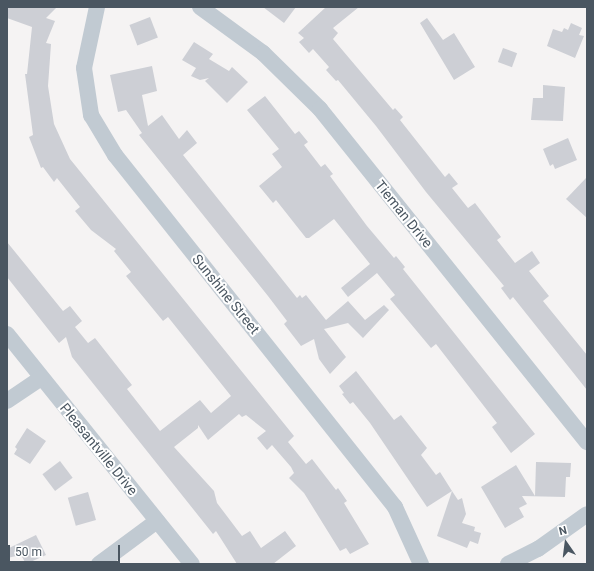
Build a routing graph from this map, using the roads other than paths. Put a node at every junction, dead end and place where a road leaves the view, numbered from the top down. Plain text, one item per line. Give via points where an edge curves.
1 (97, 7) edge
2 (200, 7) edge
3 (7, 334) edge
4 (41, 378) junction
5 (7, 401) edge
6 (587, 442) edge
7 (587, 514) edge
8 (157, 521) junction
9 (99, 564) edge
10 (192, 564) edge
11 (421, 564) edge
12 (508, 564) edge

1 - 11 street, Sunshine Street via 84,68 91,115 115,155 395,507
2 - 6 street, Tieman Drive via 263,53 320,109
3 - 4 street, Pleasantville Drive
4 - 5 street
4 - 8 street, Pleasantville Drive
7 - 12 street via 538,549
8 - 9 street
8 - 10 street, Pleasantville Drive

